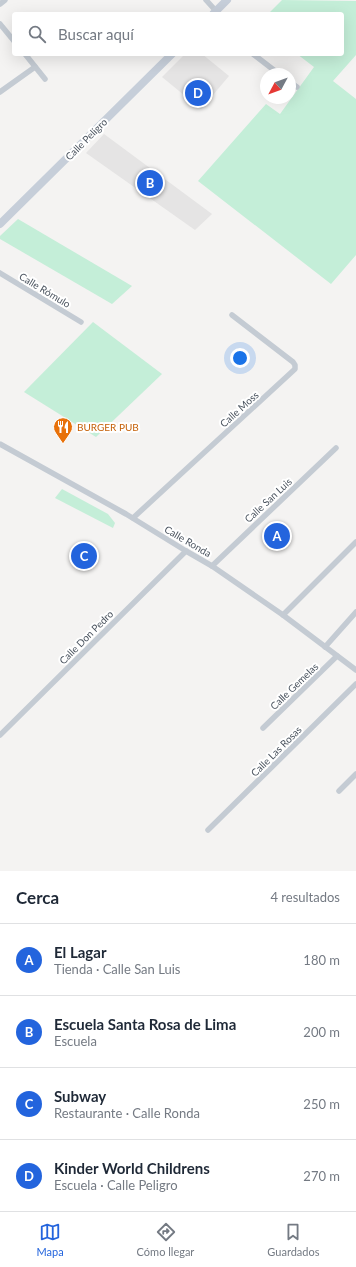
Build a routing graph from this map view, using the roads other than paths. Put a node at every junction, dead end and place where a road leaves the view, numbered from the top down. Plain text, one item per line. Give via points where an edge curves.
1 (5, 0) edge
2 (206, 0) edge
3 (227, 0) edge
4 (0, 4) edge
5 (213, 12) edge
6 (215, 12) edge
7 (0, 24) edge
8 (12, 39) edge
9 (27, 56) edge
10 (170, 56) edge
11 (256, 56) edge
12 (35, 67) junction
13 (271, 68) edge
14 (46, 79) dead end
15 (0, 92) edge
16 (0, 224) edge
17 (0, 273) edge
18 (232, 315) dead end
19 (81, 322) dead end
20 (0, 444) edge
21 (336, 448) dead end
22 (132, 518) junction
23 (356, 542) edge
24 (186, 551) junction
25 (212, 566) junction
26 (356, 612) edge
27 (283, 615) junction
28 (325, 647) junction
29 (337, 656) junction
30 (356, 670) edge
31 (356, 684) edge
32 (263, 728) dead end
33 (0, 735) edge
34 (356, 774) edge
35 (339, 791) dead end
36 (208, 830) dead end

1 - 4 street
2 - 5 street
3 - 6 main road
7 - 8 street
9 - 12 street
10 - 16 main road, Calle Peligro
11 - 13 street
12 - 14 street
12 - 15 street
17 - 19 street, Calle Rómulo
18 - 22 street, Calle Moss via 293,362 296,365 295,369
20 - 22 street, Calle Ronda
21 - 25 street, Calle San Luis
22 - 24 street, Calle Ronda
23 - 27 street
24 - 25 street, Calle Ronda
24 - 33 street, Calle Don Pedro
25 - 27 street, Calle Ronda
26 - 28 street
27 - 28 street, Calle Ronda
28 - 29 street, Calle Ronda
29 - 30 street, Calle Ronda
29 - 32 street, Calle Gemelas
31 - 36 street, Calle Las Rosas
34 - 35 street

